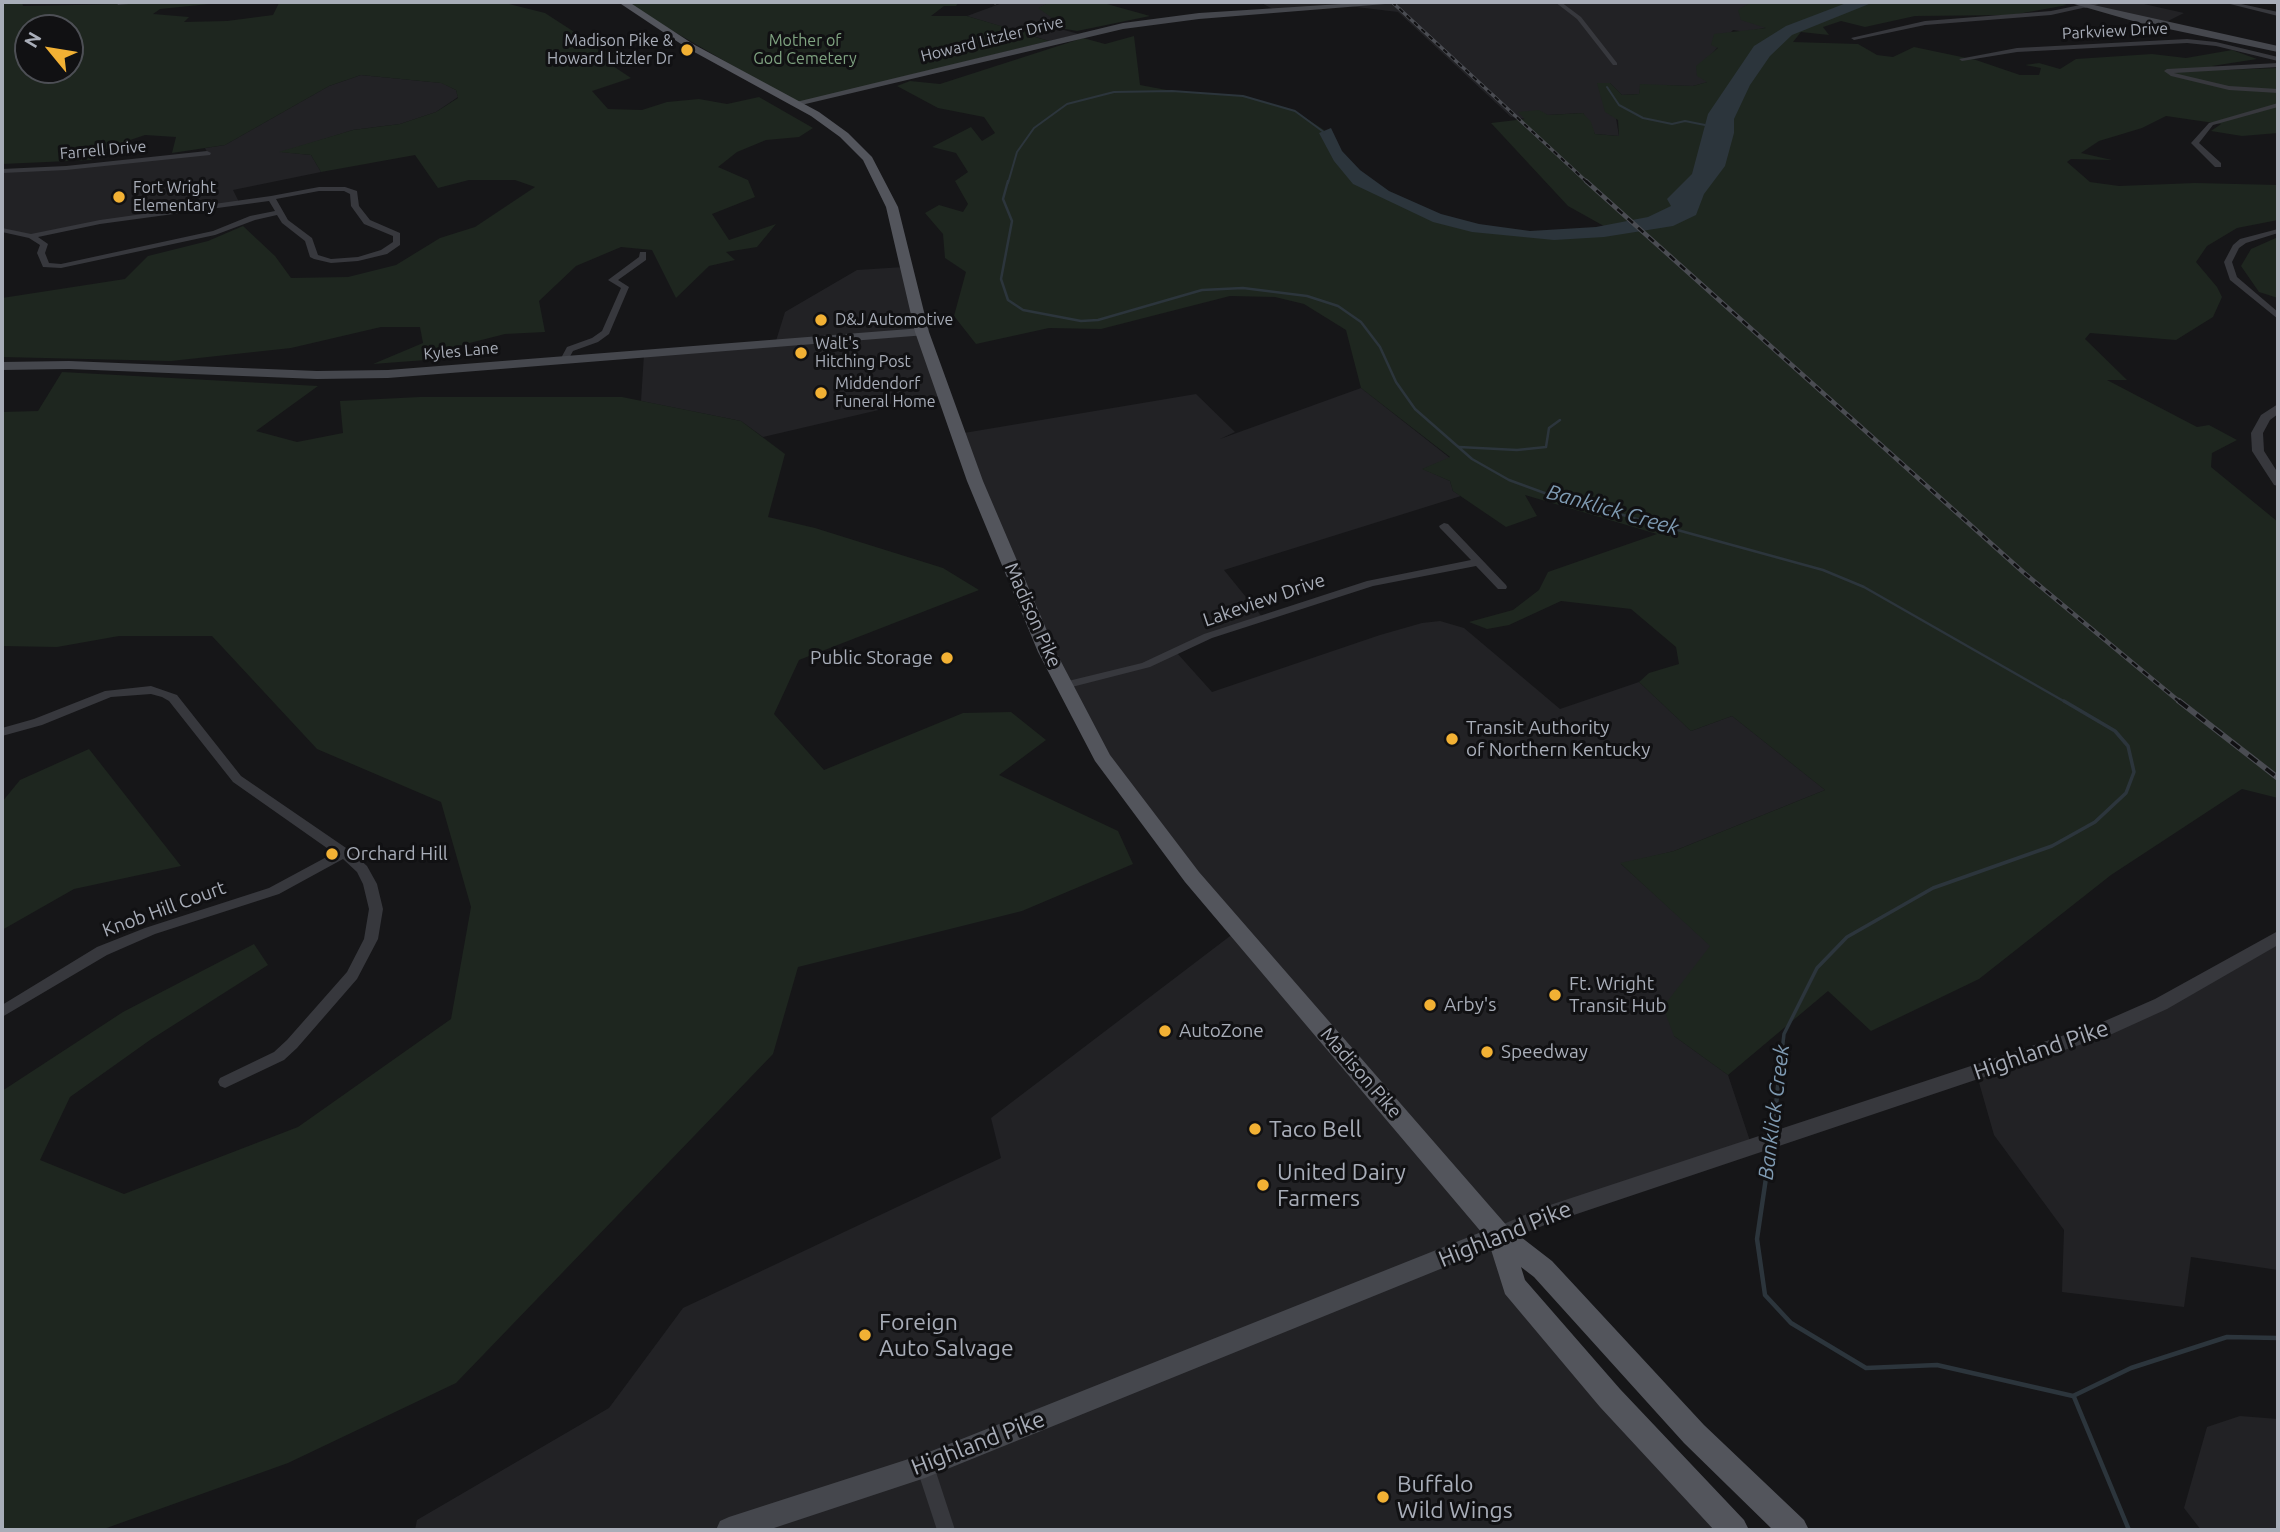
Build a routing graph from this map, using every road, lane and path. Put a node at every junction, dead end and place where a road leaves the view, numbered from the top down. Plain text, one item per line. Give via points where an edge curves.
1 (118, 2) edge
2 (148, 2) edge
3 (623, 2) edge
4 (1406, 2) edge
5 (1558, 2) edge
6 (2071, 2) edge
7 (2102, 2) edge
8 (2225, 2) edge
9 (2262, 2) edge
10 (2085, 6) junction
11 (2250, 7) junction
12 (2278, 14) edge
13 (1854, 38) dead end
14 (2276, 56) edge
15 (1962, 59) dead end
16 (1615, 64) dead end
17 (2278, 91) edge
18 (797, 103) junction
19 (2278, 105) edge
20 (207, 153) dead end
21 (2218, 165) dead end
22 (2, 171) edge
23 (271, 198) junction
24 (279, 212) junction
25 (2, 230) edge
26 (2278, 231) edge
27 (31, 236) junction
28 (643, 254) dead end
29 (2278, 316) edge
30 (922, 332) junction
31 (564, 360) junction
32 (2, 366) edge
33 (2278, 408) edge
34 (2278, 482) edge
35 (1444, 526) dead end
36 (1478, 562) junction
37 (1502, 587) dead end
38 (1064, 685) junction
39 (2, 732) edge
40 (344, 853) junction
41 (2278, 937) edge
42 (2, 1012) edge
43 (225, 1082) dead end
44 (1499, 1235) junction
45 (925, 1466) junction
46 (729, 1530) edge
47 (946, 1530) edge
48 (1734, 1530) edge
49 (1794, 1530) edge

1 - 2 street
3 - 18 main road, Madison Pike via 688,45
4 - 18 main road, Howard Litzler Drive via 1211,15 1123,26
5 - 16 street via 1579,18
6 - 10 main road
7 - 10 street
8 - 11 street
9 - 11 street
10 - 13 street via 1925,23
10 - 14 main road
11 - 12 street
14 - 15 street, Parkview Drive via 2188,41 2017,50
14 - 17 street via 2167,71 2229,88
18 - 30 main road, Madison Pike via 845,135 876,173 892,207
19 - 21 street via 2211,124 2195,144
20 - 22 street, Farrell Drive
23 - 24 street
23 - 24 street via 348,189 366,222 394,233 398,241 373,256 325,261 313,256 309,240
23 - 27 street
24 - 27 street via 215,233 61,266 46,265 41,253 44,244
25 - 27 street
26 - 29 street via 2243,241 2228,262 2241,287
28 - 31 street via 611,280 625,287 603,337 570,349
30 - 31 main road, Kyles Lane
30 - 38 main road, Madison Pike via 975,481
31 - 32 main road, Kyles Lane via 351,375
33 - 34 street via 2265,418 2257,433 2258,452
35 - 36 street
36 - 37 street
36 - 38 street, Lakeview Drive via 1371,583 1208,636 1146,665
38 - 44 main road, Madison Pike via 1102,757 1158,834
39 - 40 street via 109,694 151,690 166,694 237,779
40 - 42 street, Knob Hill Court via 274,891 102,951
40 - 43 street via 362,869 376,909 364,956 279,1056
41 - 44 street, Highland Pike via 2105,1029 1541,1217
44 - 45 main road, Highland Pike
44 - 48 main road, Madison Pike via 1514,1286 1610,1398
44 - 49 main road, Madison Pike via 1542,1269 1694,1434
45 - 46 main road, Highland Pike
45 - 47 street

